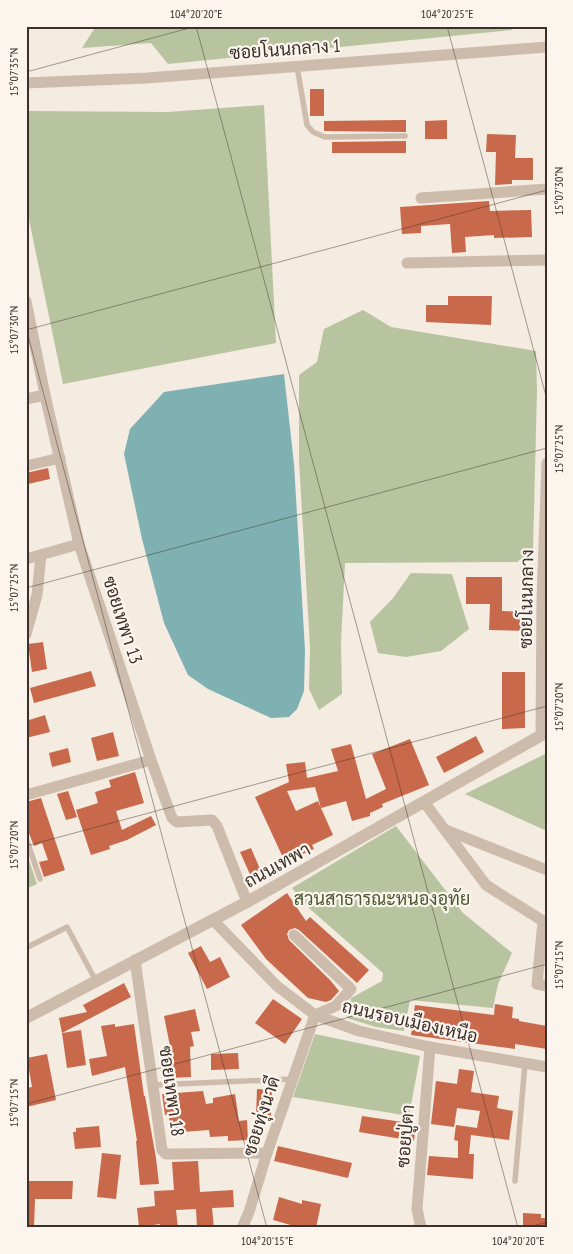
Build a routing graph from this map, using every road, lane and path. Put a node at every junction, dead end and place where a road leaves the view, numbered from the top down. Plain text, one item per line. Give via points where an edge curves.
1 (547, 47) edge
2 (297, 66) junction
3 (26, 83) edge
4 (405, 136) dead end
5 (547, 189) edge
6 (421, 198) dead end
7 (547, 260) edge
8 (407, 263) dead end
9 (26, 301) edge
10 (45, 395) junction
11 (26, 399) edge
12 (60, 458) junction
13 (547, 463) edge
14 (26, 466) edge
15 (79, 544) junction
16 (41, 555) junction
17 (26, 558) edge
18 (26, 634) edge
19 (544, 734) edge
20 (151, 760) junction
21 (26, 795) edge
22 (424, 802) junction
23 (446, 830) junction
24 (26, 838) edge
25 (547, 870) edge
26 (40, 879) dead end
27 (247, 902) junction
28 (213, 920) junction
29 (545, 921) edge
30 (294, 935) dead end
31 (26, 948) edge
32 (135, 960) junction
33 (96, 981) junction
34 (547, 986) edge
35 (315, 1015) junction
36 (26, 1018) edge
37 (430, 1047) junction
38 (525, 1063) junction
39 (547, 1067) edge
40 (292, 1079) junction
41 (153, 1085) junction
42 (267, 1153) junction
43 (515, 1181) dead end
44 (242, 1228) edge
45 (421, 1228) edge

1 - 2 street, ซอยโนนกลาง 1
2 - 3 street, ซอยโนนกลาง 1 via 147,78
2 - 4 lane via 307,125 313,132 325,137
5 - 6 street
7 - 8 street
9 - 10 street, ซอยเทพา 13
10 - 11 street
10 - 12 street, ซอยเทพา 13
12 - 14 street
12 - 15 street, ซอยเทพา 13
13 - 19 street, ซอยโนนกลาง via 542,600
15 - 16 street
15 - 20 street, ซอยเทพา 13
16 - 17 street
16 - 18 street via 37,595
19 - 22 street, ถนนเทพา
20 - 21 street
20 - 27 street, ซอยเทพา 13 via 172,818 177,822 212,820 217,826
22 - 23 street
22 - 27 street, ถนนเทพา via 390,825
23 - 25 street
23 - 29 street via 486,885
24 - 26 lane
27 - 28 street, ถนนเทพา
28 - 32 street, ถนนเทพา
28 - 35 street, ถนนรอบเมืองเหนือ via 277,986
29 - 34 street via 536,984
30 - 35 street via 351,989 336,1006
31 - 33 lane via 67,927
32 - 33 street, ถนนเทพา
32 - 41 street, ซอยเทพา 18
33 - 36 street, ถนนเทพา
35 - 37 street, ถนนรอบเมืองเหนือ via 359,1031
35 - 40 street, ซอยทุ่งนาดี
37 - 38 street, ถนนรอบเมืองเหนือ
37 - 45 street, ซอยปู่ตา via 416,1209
38 - 39 street, ถนนรอบเมืองเหนือ
38 - 43 lane
40 - 41 lane
40 - 42 street, ซอยทุ่งนาดี
41 - 42 street, ซอยเทพา 18 via 162,1150 166,1154
42 - 44 street, ซอยทุ่งนาดี

